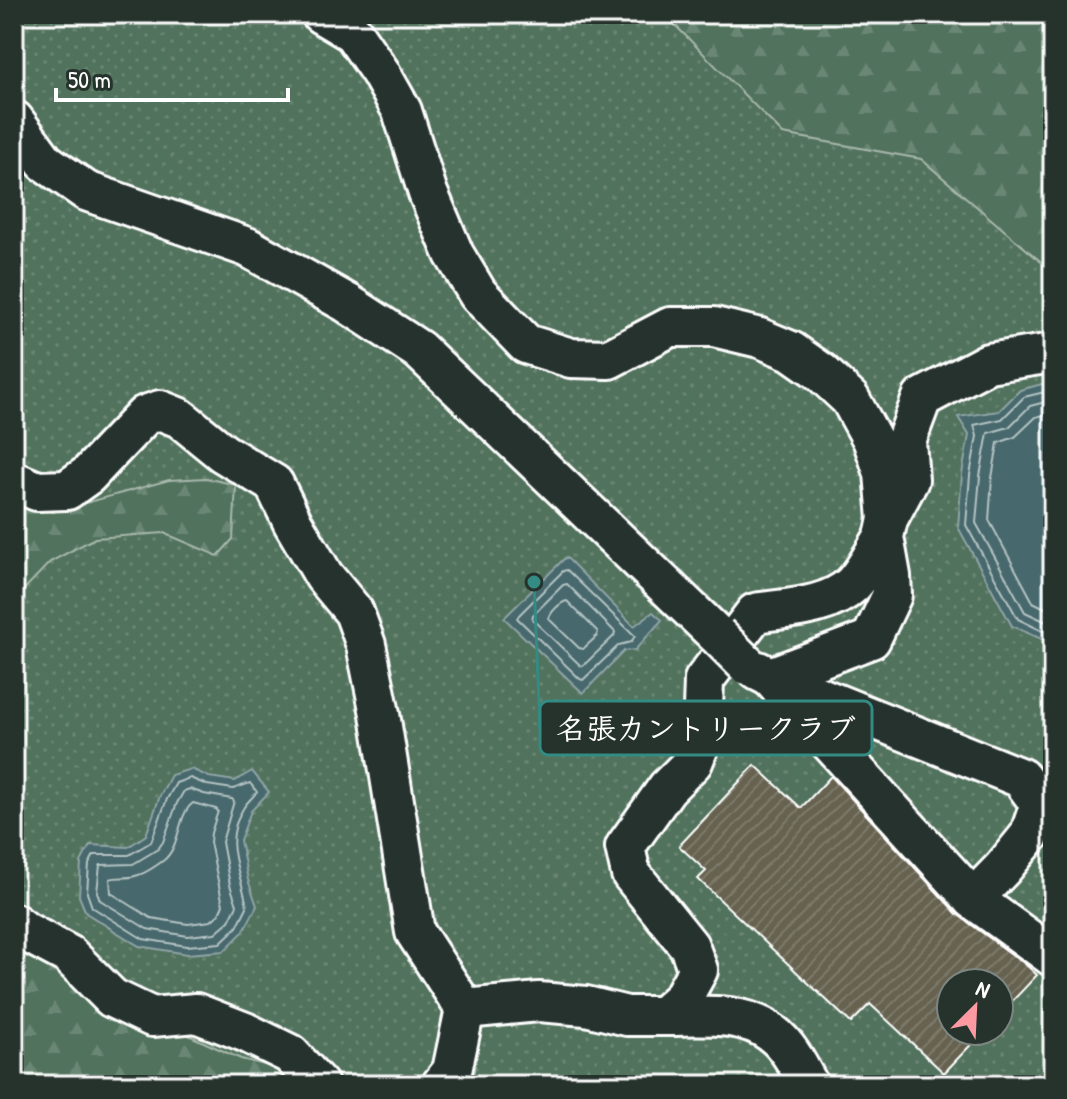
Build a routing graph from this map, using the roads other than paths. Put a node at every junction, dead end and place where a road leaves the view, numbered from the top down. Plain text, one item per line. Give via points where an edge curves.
1 (321, 14) edge
2 (14, 120) edge
3 (1053, 353) edge
4 (14, 481) edge
5 (886, 528) junction
6 (758, 671) junction
7 (976, 902) junction
8 (14, 923) edge
9 (1053, 957) edge
10 (465, 1009) junction
11 (663, 1016) junction
12 (319, 1085) edge
13 (441, 1085) edge
14 (809, 1085) edge

1 - 5 lane via 353,33 380,72 402,111 454,254 478,294 526,344 571,358 609,359 670,327 714,327 791,351 850,399 872,439 884,473
2 - 6 lane, bridge via 45,162 86,191 247,247 419,350
3 - 5 lane via 988,363 922,398 906,441 909,480
4 - 10 lane via 37,491 67,490 145,415 160,410 180,418 274,484 324,576 354,612 380,714 415,932
5 - 6 lane via 892,595 871,639
5 - 11 lane via 851,585 824,601 755,613 704,680 702,739 693,762 667,788 625,847 631,874 689,946 698,970 682,999
6 - 7 lane
6 - 7 lane via 1021,778 1040,804 1029,836
7 - 9 lane
8 - 12 lane via 69,955 112,998 152,1017 196,1013 245,1032 290,1054
10 - 11 lane via 539,1002 627,1016
10 - 13 lane via 452,1071
11 - 14 lane via 748,1019 775,1035

